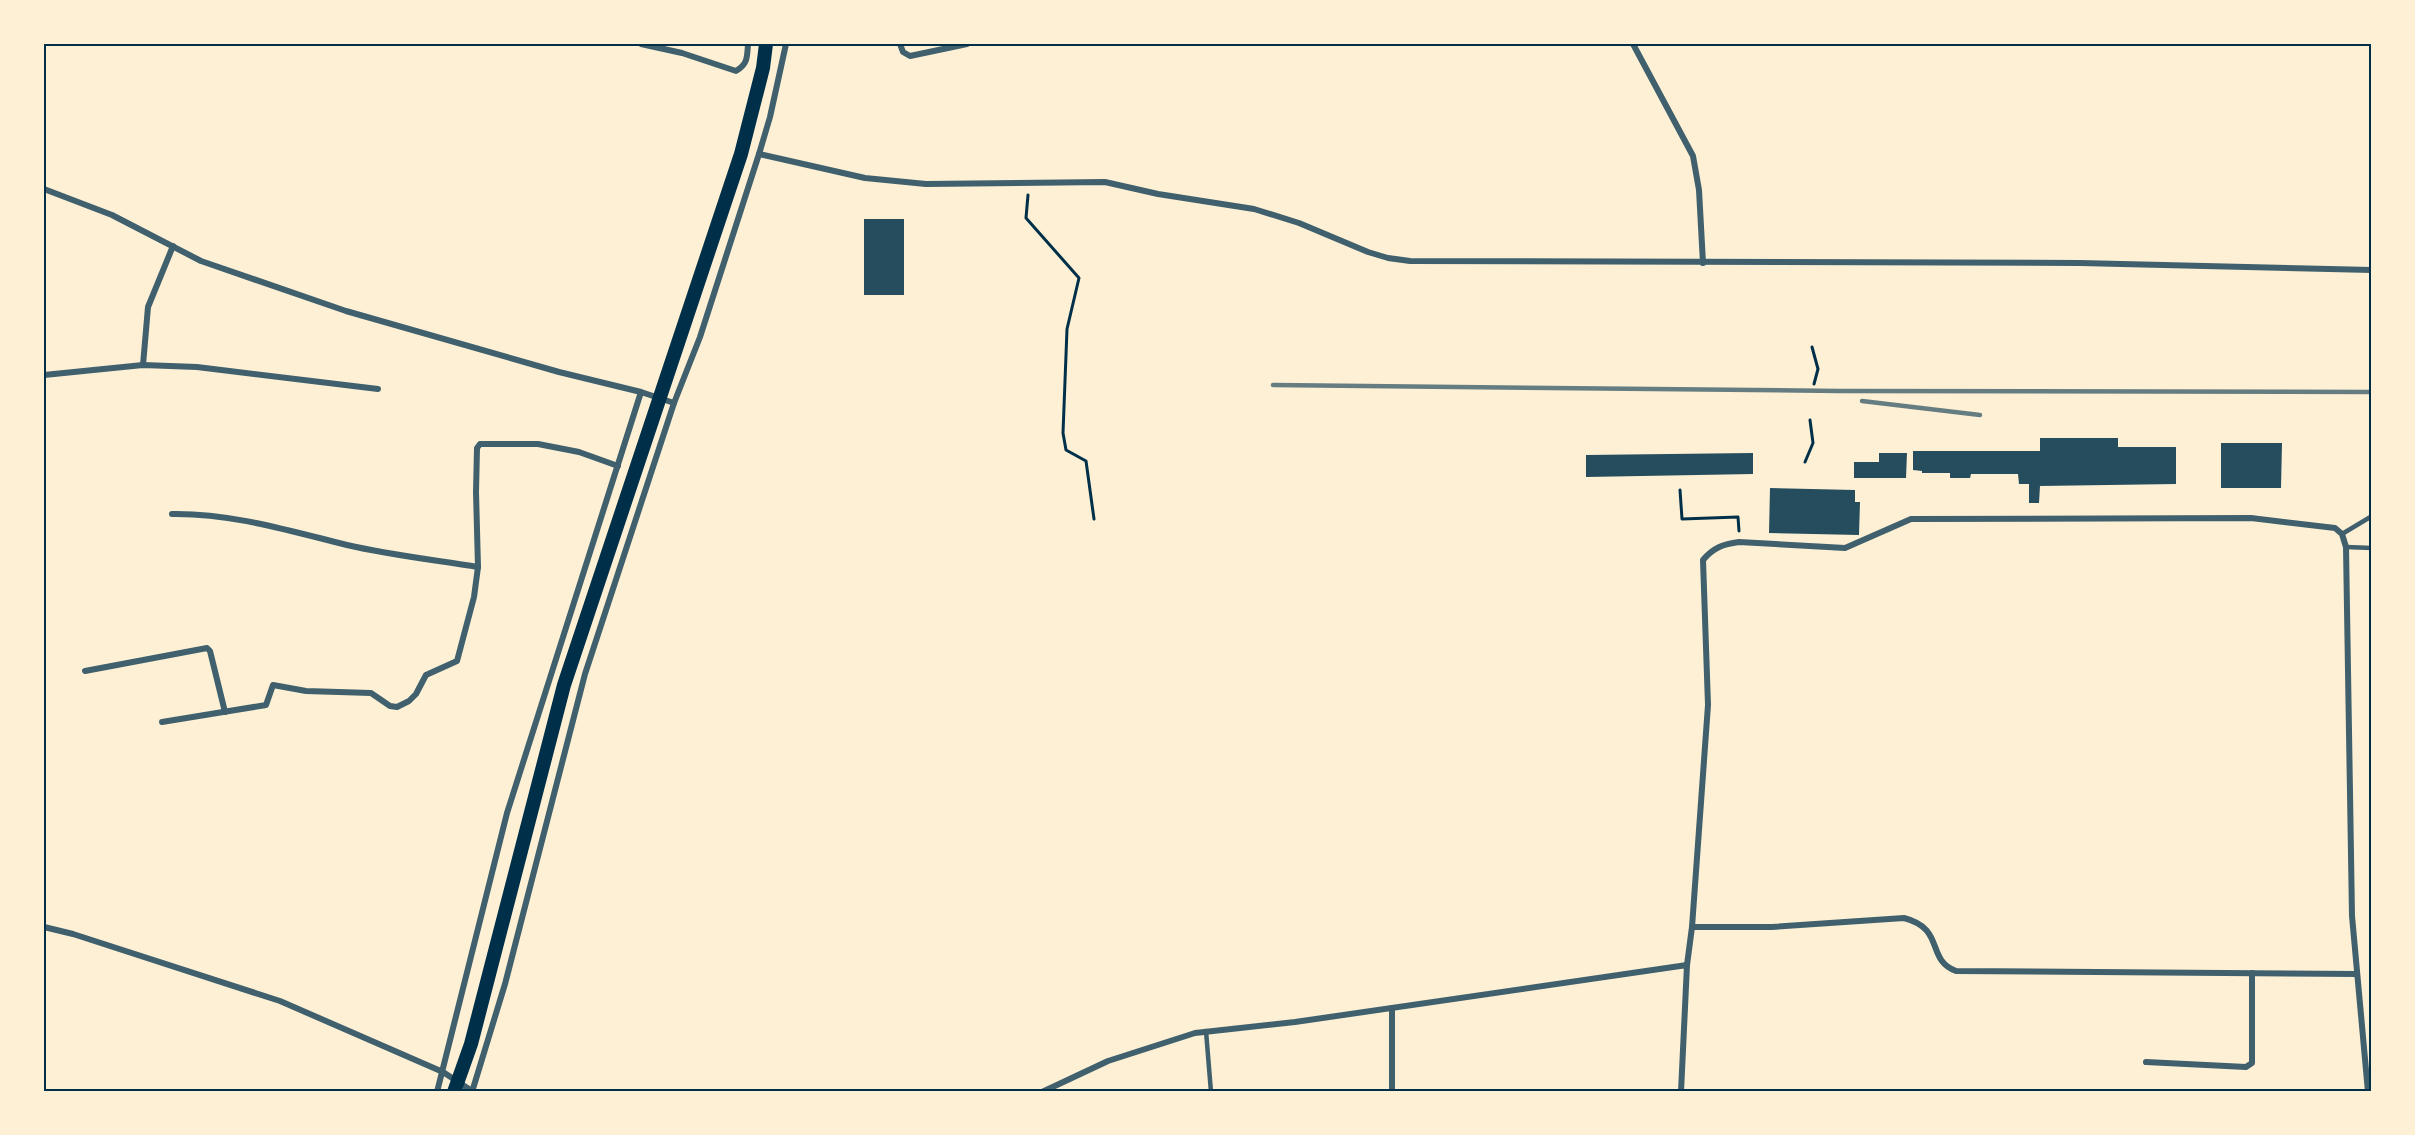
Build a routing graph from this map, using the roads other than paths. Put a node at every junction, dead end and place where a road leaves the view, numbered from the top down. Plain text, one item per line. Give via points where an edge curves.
1 (641, 44) edge
2 (748, 44) edge
3 (766, 44) edge
4 (786, 44) edge
5 (900, 44) edge
6 (967, 44) edge
7 (1633, 44) edge
8 (759, 154) junction
9 (44, 189) edge
10 (173, 246) junction
11 (1703, 262) junction
12 (2372, 270) edge
13 (143, 365) junction
14 (44, 375) edge
15 (378, 389) dead end
16 (641, 392) junction
17 (674, 403) junction
18 (618, 466) junction
19 (172, 514) dead end
20 (2372, 516) edge
21 (2342, 534) junction
22 (2346, 547) junction
23 (2372, 548) edge
24 (478, 567) junction
25 (85, 671) dead end
26 (225, 712) junction
27 (162, 722) dead end
28 (44, 927) edge
29 (1692, 927) junction
30 (1687, 965) junction
31 (2252, 973) junction
32 (2357, 974) junction
33 (1392, 1008) junction
34 (1206, 1032) junction
35 (2146, 1062) dead end
36 (443, 1072) junction
37 (472, 1091) edge
38 (437, 1092) edge
39 (454, 1092) edge
40 (1042, 1092) edge
41 (1211, 1092) edge
42 (1392, 1092) edge
43 (1681, 1092) edge
44 (2368, 1092) edge

1 - 2 street via 736,70 747,60
3 - 39 main road via 741,154 564,685 471,1044
4 - 8 street
5 - 6 street via 910,56
7 - 11 street via 1693,156
8 - 11 street via 865,178 926,184 1105,182 1254,209 1388,258 1505,263
8 - 17 street via 700,337
9 - 10 street via 112,215
10 - 13 street via 148,307
10 - 16 street via 201,261 346,310
11 - 12 street via 2080,263
13 - 14 street
13 - 15 street via 197,367
16 - 17 street
16 - 18 street
17 - 37 street via 585,674 505,984
18 - 24 street via 549,445 480,444 476,492
18 - 36 street via 507,813
19 - 24 street via 222,517 350,546
20 - 21 lane
21 - 22 street
21 - 29 street via 2335,528 2251,518 1911,519 1845,548 1739,542 1723,544 1709,552 1702,560 1708,705
22 - 23 lane
22 - 32 street via 2352,916
24 - 26 street via 457,661 426,675 409,701 397,707 371,693 306,691 273,685 266,705
25 - 26 street via 207,648
26 - 27 street
28 - 36 street via 280,1001
29 - 30 street
29 - 31 street via 1772,927 1904,918 1925,926 1941,962 1956,971
30 - 33 street
30 - 43 street
31 - 32 street
31 - 35 street via 2250,1065
32 - 44 street
33 - 34 street
33 - 42 street
34 - 40 street via 1107,1061
34 - 41 lane
36 - 37 street
36 - 38 street

